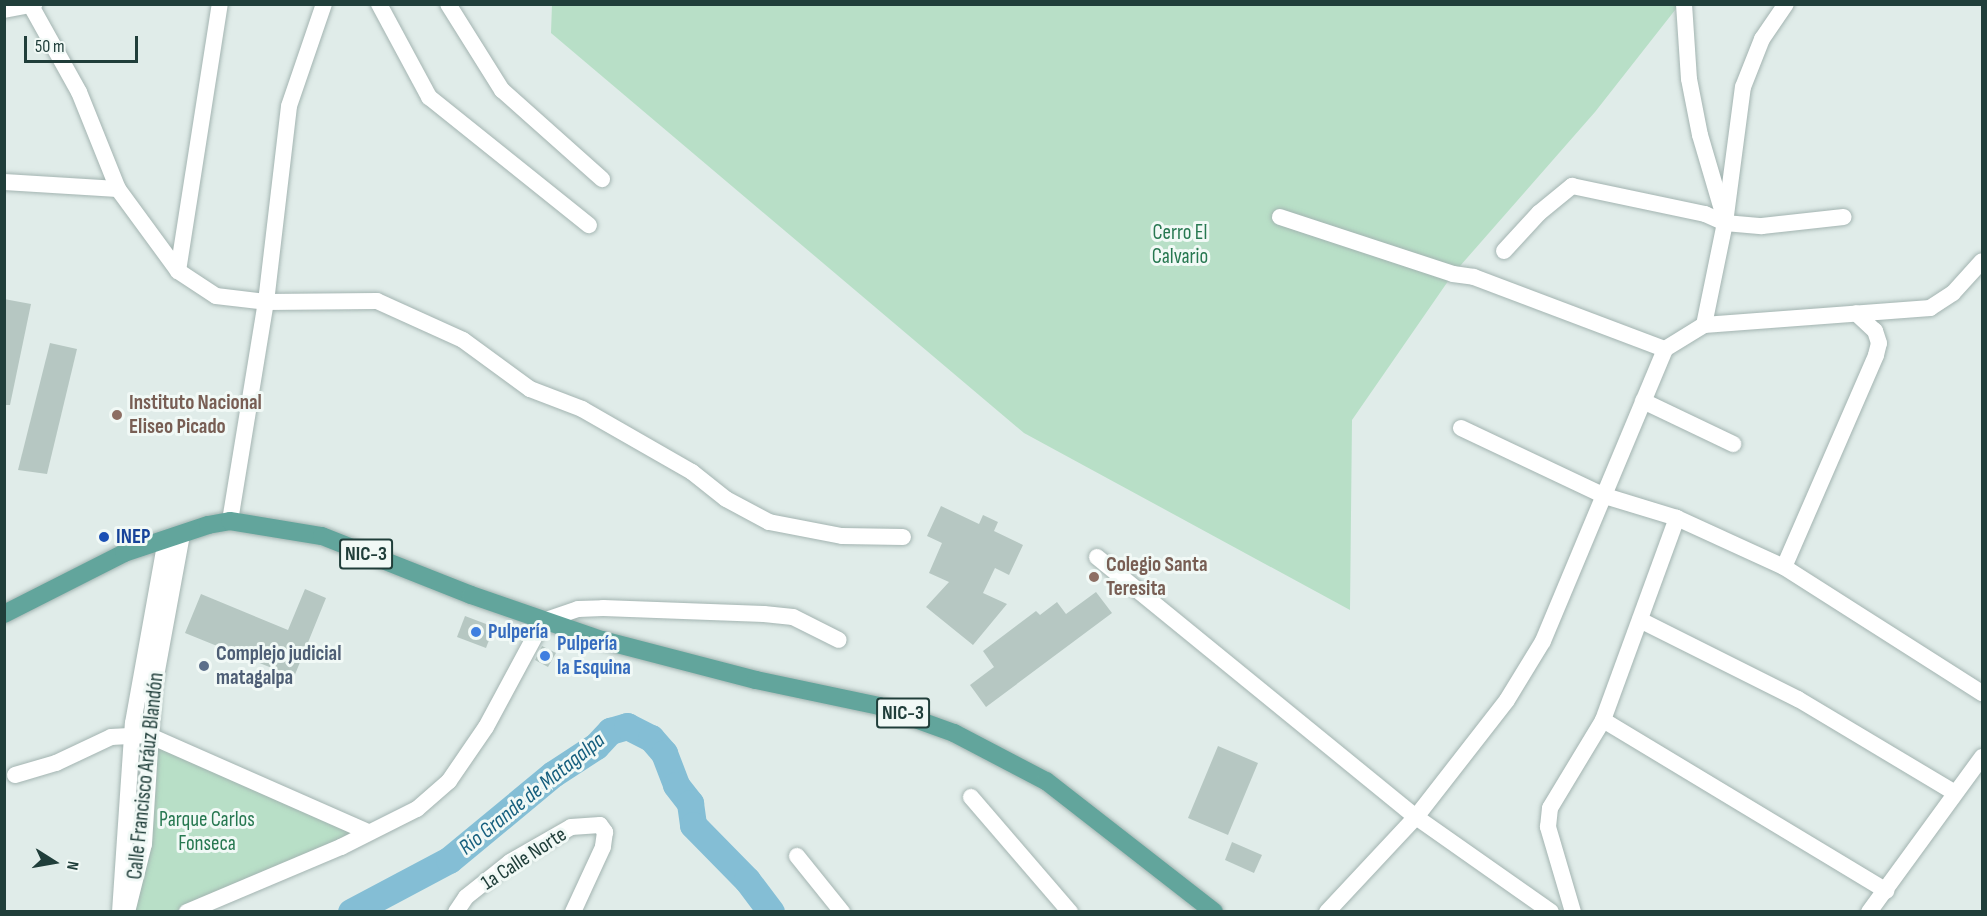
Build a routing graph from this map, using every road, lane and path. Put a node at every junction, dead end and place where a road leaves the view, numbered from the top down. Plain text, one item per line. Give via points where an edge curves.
1 (324, 4) edge
2 (379, 4) edge
3 (447, 4) edge
4 (1684, 4) edge
5 (1786, 4) edge
6 (31, 5) edge
7 (219, 5) edge
8 (4, 10) edge
9 (602, 178) dead end
10 (4, 182) edge
11 (118, 189) junction
12 (1280, 217) dead end
13 (1844, 217) dead end
14 (1725, 223) junction
15 (590, 225) dead end
16 (1504, 251) dead end
17 (1983, 261) edge
18 (178, 271) junction
19 (266, 302) junction
20 (1856, 313) junction
21 (1704, 325) junction
22 (1665, 349) junction
23 (1643, 401) junction
24 (1461, 428) dead end
25 (1733, 444) dead end
26 (1605, 496) junction
27 (1677, 518) junction
28 (230, 521) junction
29 (174, 537) junction
30 (903, 537) dead end
31 (1097, 557) dead end
32 (1784, 567) junction
33 (4, 614) edge
34 (1640, 620) junction
35 (543, 621) junction
36 (839, 640) dead end
37 (1983, 693) edge
38 (1602, 720) junction
39 (140, 734) junction
40 (1983, 757) edge
41 (15, 775) dead end
42 (1955, 793) junction
43 (971, 797) dead end
44 (1416, 817) junction
45 (368, 832) junction
46 (797, 856) dead end
47 (1886, 891) junction
48 (120, 912) edge
49 (127, 912) edge
50 (187, 912) edge
51 (456, 912) edge
52 (573, 912) edge
53 (842, 912) edge
54 (1070, 912) edge
55 (1214, 912) edge
56 (1327, 912) edge
57 (1551, 912) edge
58 (1573, 912) edge
59 (1869, 912) edge

1 - 19 street via 289,106
2 - 15 street via 429,97
3 - 9 street via 502,90
4 - 14 street via 1689,79
5 - 14 street via 1762,39 1743,87
6 - 8 street
6 - 11 street via 79,92
7 - 18 street
10 - 11 street
11 - 18 street
12 - 22 street via 1453,274 1474,277
13 - 14 street via 1762,226
14 - 16 street via 1705,214 1572,186 1539,213
14 - 21 street
17 - 20 street via 1953,293 1930,308
18 - 19 street via 216,296
19 - 28 street
19 - 30 street via 377,301 463,340 530,389 582,410 692,472 726,500 769,522 842,536
20 - 21 street
20 - 32 street via 1875,331 1879,343 1876,355
21 - 22 street
22 - 23 street
23 - 25 street
23 - 26 street
24 - 26 street
26 - 27 street
26 - 44 street via 1543,641 1507,700
27 - 32 street
27 - 34 street
28 - 29 main road, NIC-3
28 - 35 main road, NIC-3 via 322,536
29 - 33 main road, NIC-3 via 123,553
29 - 39 street, Calle Francisco Aráuz Blandón via 161,641
31 - 44 street
32 - 37 street
34 - 38 street
34 - 42 street via 1798,699
35 - 36 street via 578,609 603,608 764,614 793,617
35 - 45 street via 486,727 449,781 417,809
35 - 55 main road, NIC-3 via 733,674 879,706 954,733 1046,781
38 - 47 street
38 - 58 street via 1550,808 1548,827
39 - 41 street via 111,737 56,762
39 - 45 street
39 - 48 street, Calle Francisco Aráuz Blandón
39 - 49 street, Calle Francisco Aráuz Blandón via 144,844
40 - 42 street
42 - 47 street
43 - 54 street
44 - 56 street
44 - 57 street
45 - 50 street
46 - 53 street
47 - 59 street
51 - 52 street, 1a Calle Norte via 466,897 510,862 571,827 600,825 605,832 603,847

